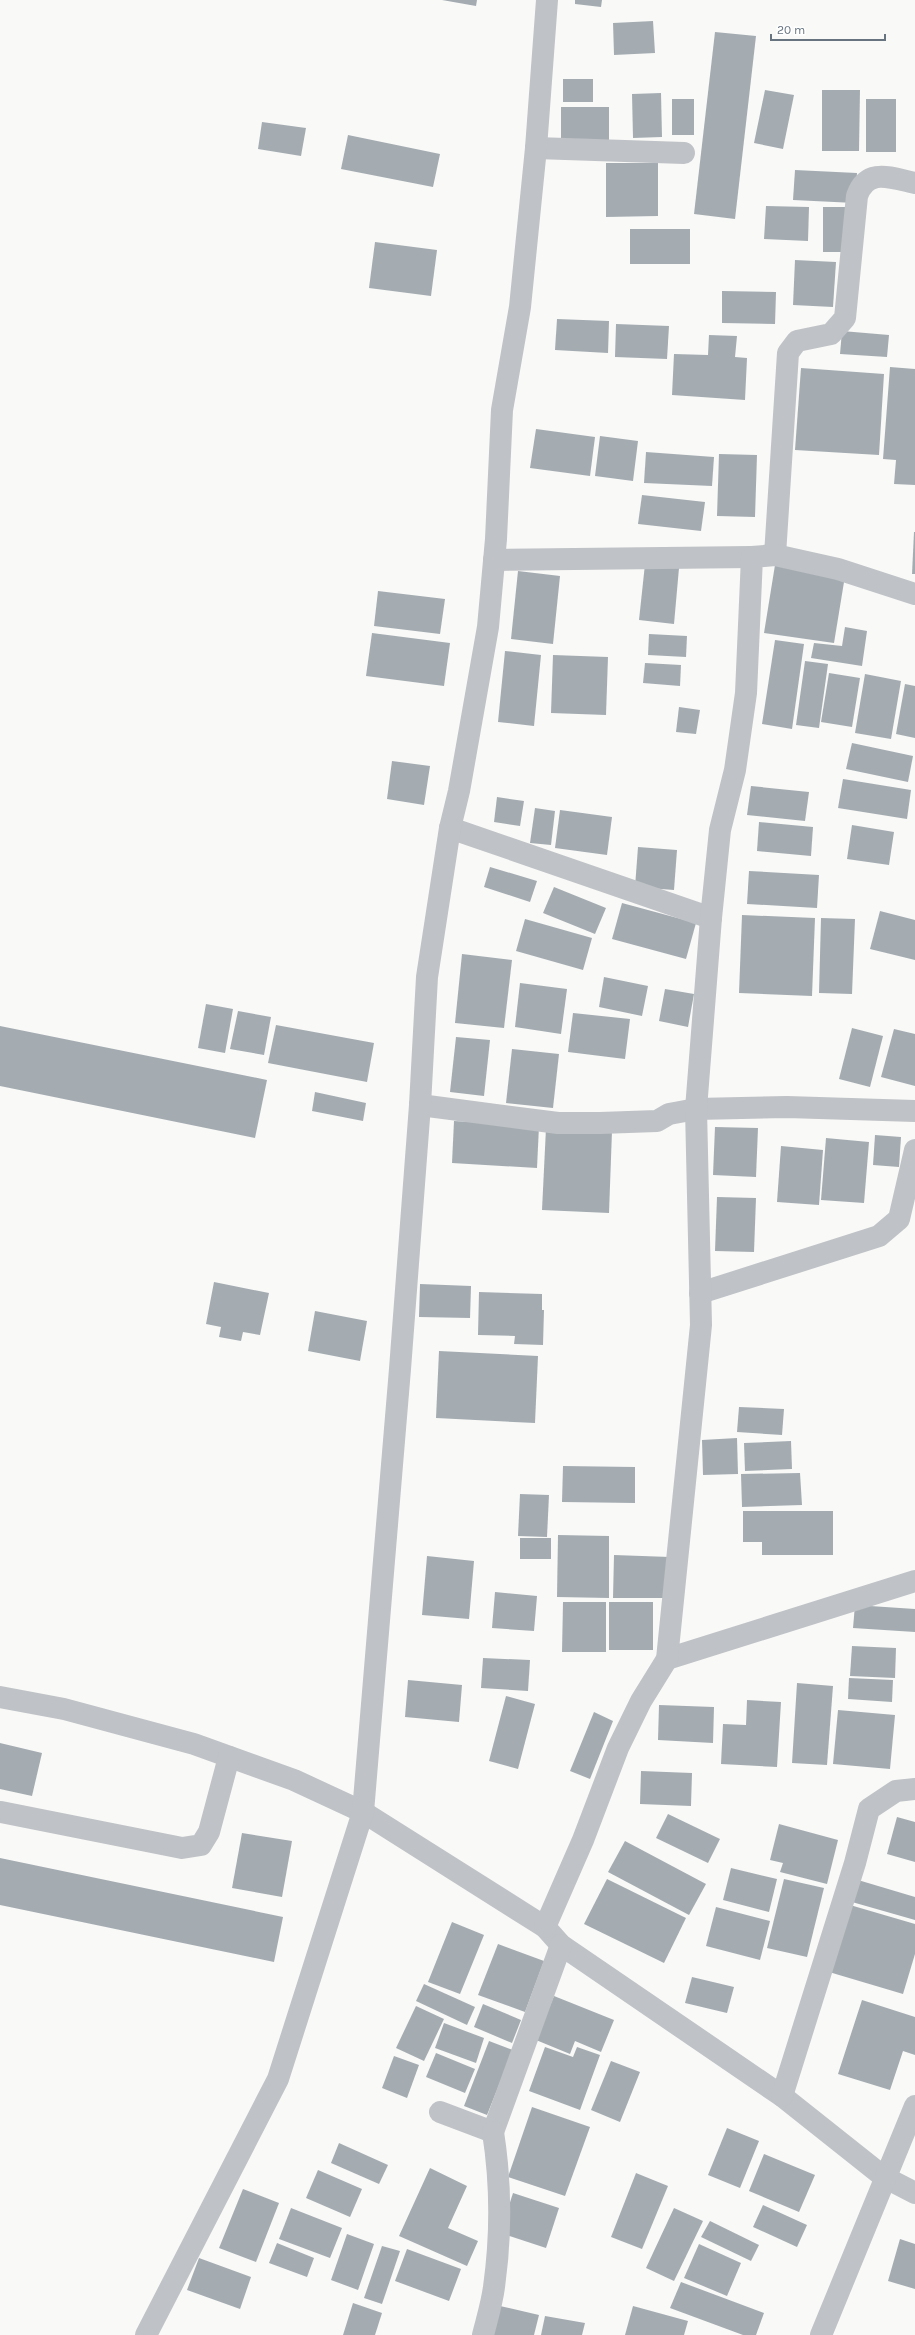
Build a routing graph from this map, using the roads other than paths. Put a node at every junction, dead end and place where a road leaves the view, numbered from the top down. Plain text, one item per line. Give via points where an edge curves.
1 (547, 0) edge
2 (536, 148) junction
3 (684, 153) dead end
4 (915, 183) edge
5 (775, 555) junction
6 (752, 557) junction
7 (494, 560) junction
8 (915, 594) edge
9 (450, 828) junction
10 (711, 918) junction
11 (420, 1105) junction
12 (696, 1110) junction
13 (915, 1111) edge
14 (915, 1150) edge
15 (700, 1293) junction
16 (915, 1581) edge
17 (667, 1659) junction
18 (0, 1697) edge
19 (229, 1757) junction
20 (915, 1789) edge
21 (1, 1812) dead end
22 (363, 1812) junction
23 (545, 1927) junction
24 (561, 1944) junction
25 (782, 2096) junction
26 (915, 2106) edge
27 (440, 2112) dead end
28 (493, 2132) junction
29 (884, 2177) junction
30 (915, 2193) edge
31 (146, 2335) edge
32 (483, 2335) edge
33 (821, 2335) edge

1 - 2 street
2 - 3 street
2 - 7 street via 520,307 502,410
4 - 5 street via 885,176 867,179 861,185 857,196 845,318 831,334 797,341 788,353
5 - 6 street
5 - 8 street via 838,569
6 - 7 street
6 - 10 street via 746,693 736,770 720,830
7 - 9 street via 488,627
9 - 10 street
9 - 11 street via 427,977
10 - 12 street
11 - 12 street via 558,1123 657,1121 669,1114
11 - 22 street
12 - 13 street via 786,1107
12 - 15 street
14 - 15 street via 899,1219 879,1236
15 - 17 street via 701,1325
16 - 17 street
17 - 23 street via 618,1748 583,1840
18 - 19 street via 64,1709 194,1744
19 - 21 street via 209,1832 201,1845 182,1848
19 - 22 street via 294,1780
20 - 25 street via 896,1791 868,1809 855,1863
22 - 23 street
22 - 31 street via 278,2079
23 - 24 street
24 - 25 street
24 - 28 street
25 - 29 street
26 - 29 street
27 - 28 street
28 - 32 street via 497,2160 498,2242 494,2288
29 - 30 street
29 - 33 street

